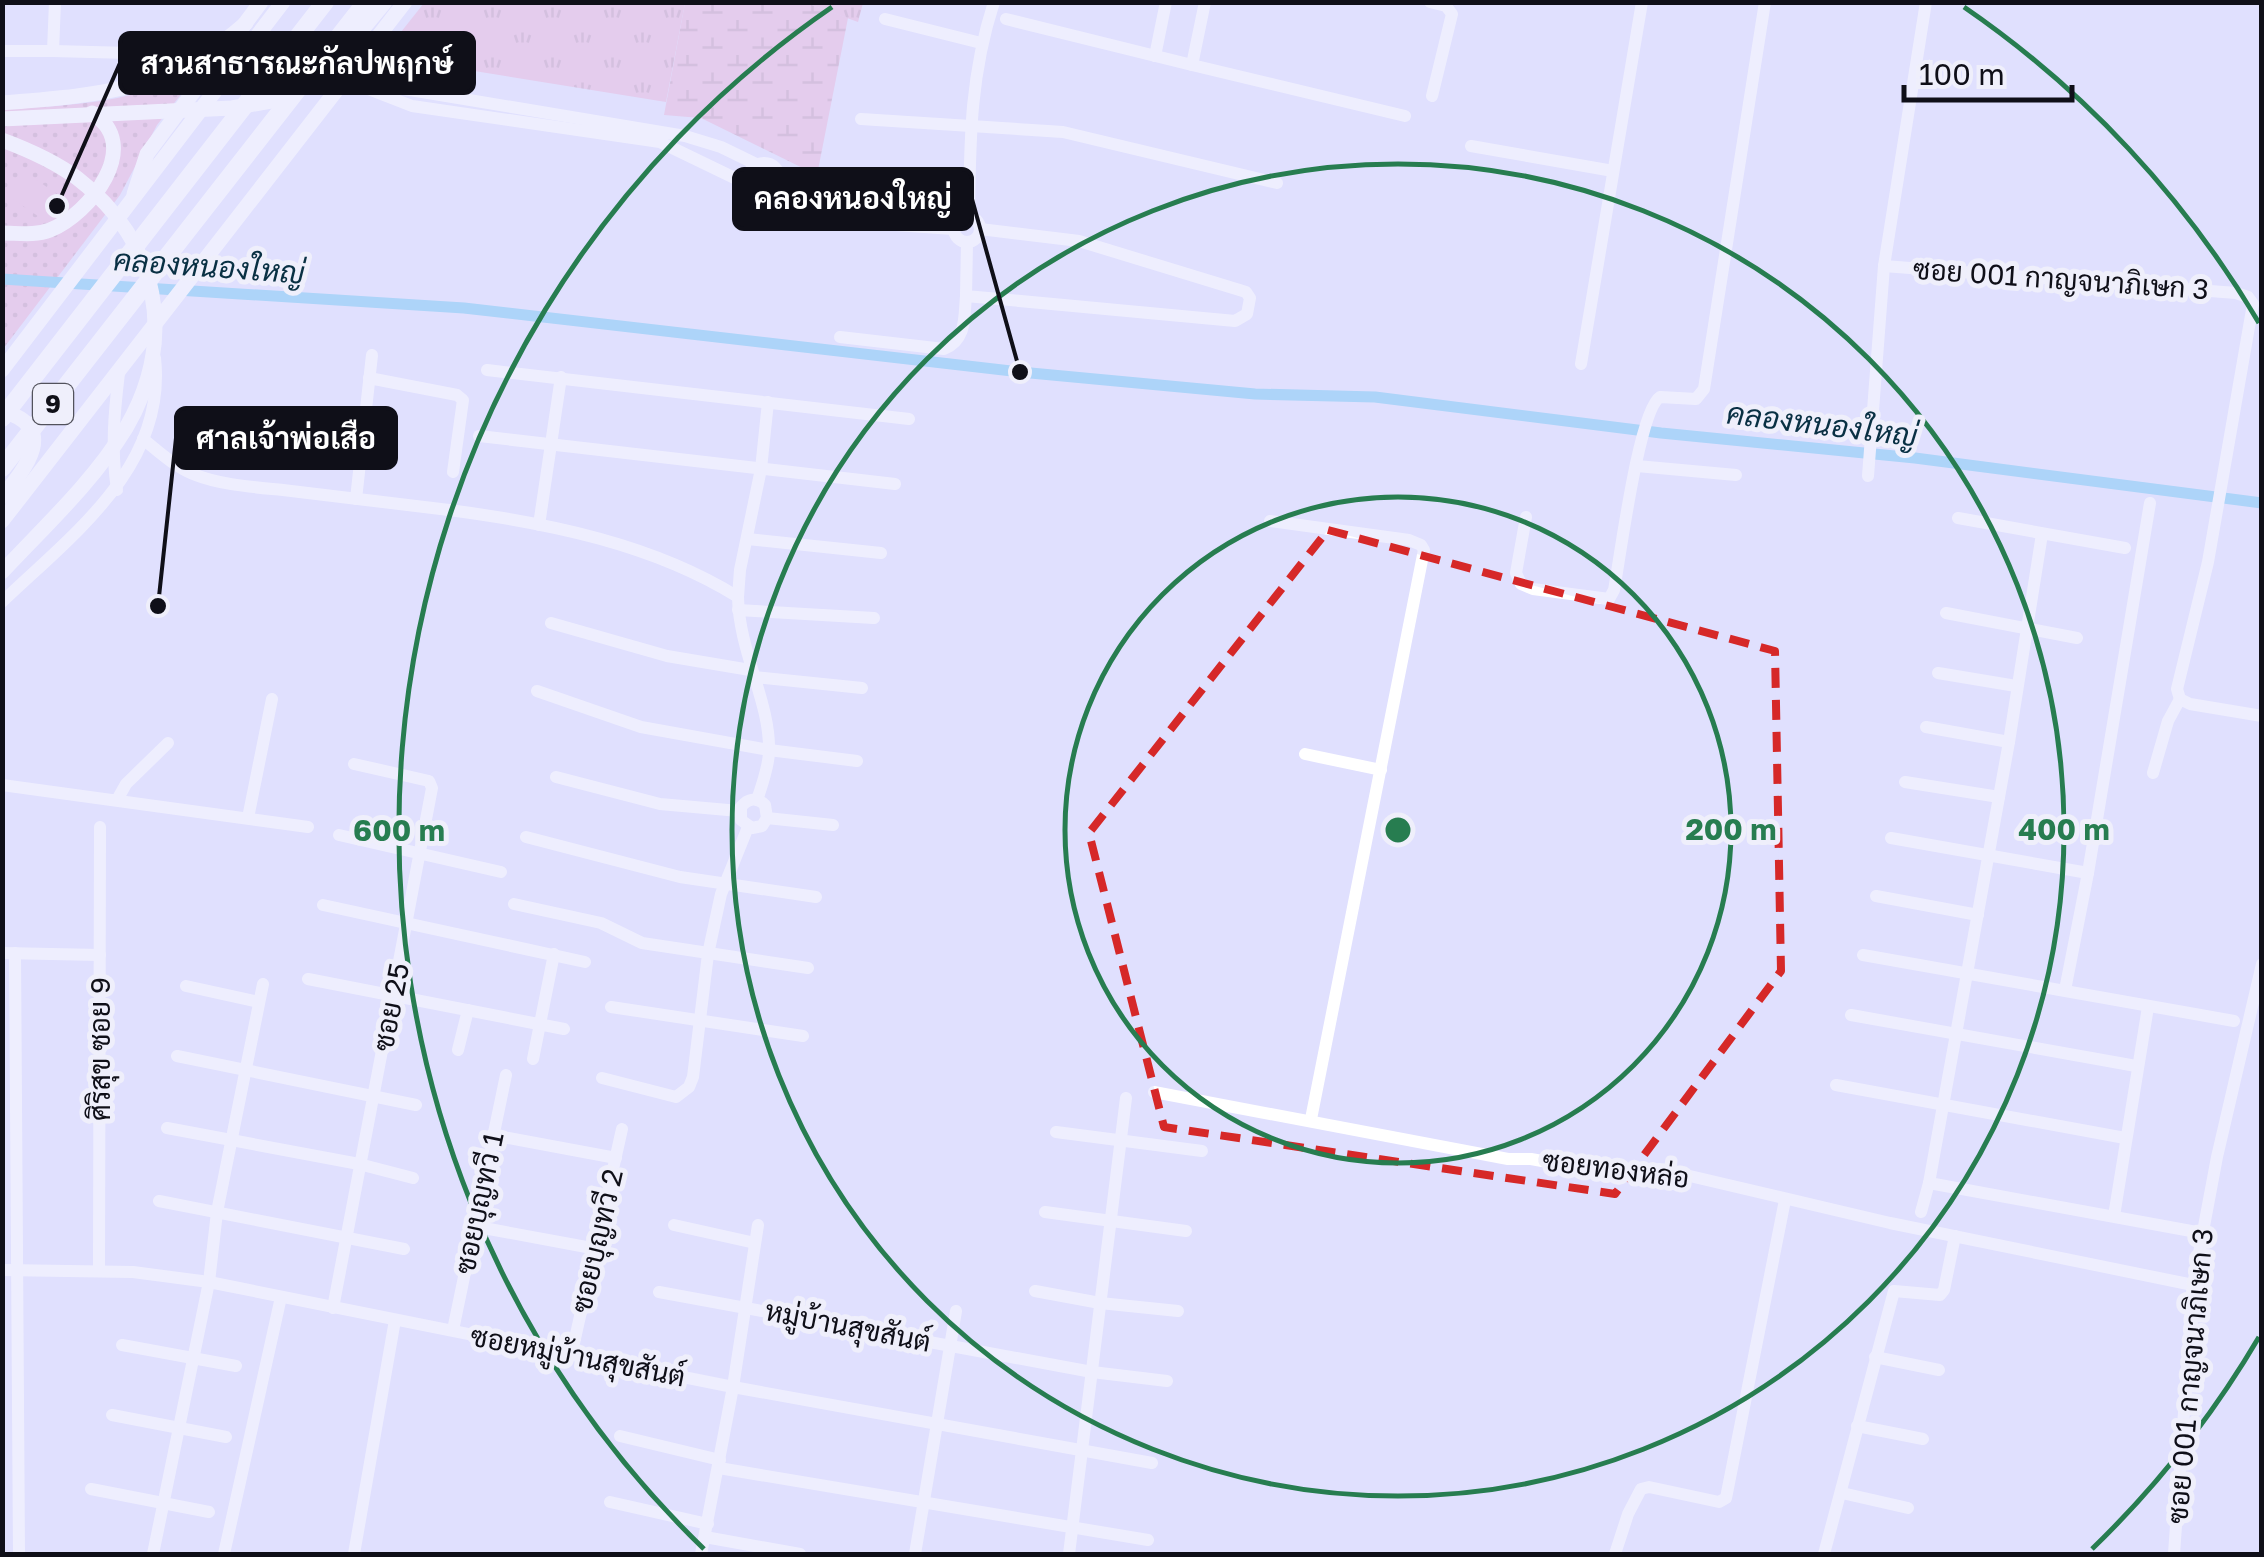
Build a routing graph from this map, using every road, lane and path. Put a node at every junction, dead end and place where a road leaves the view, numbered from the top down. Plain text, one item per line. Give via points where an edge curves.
1 (55, 2) edge
2 (262, 2) edge
3 (283, 2) edge
4 (325, 2) edge
5 (366, 2) edge
6 (385, 2) edge
7 (405, 2) edge
8 (994, 2) edge
9 (1166, 2) edge
10 (1206, 2) edge
11 (1430, 2) edge
12 (1642, 2) edge
13 (1766, 2) edge
14 (1926, 2) edge
15 (1006, 18) dead end
16 (884, 19) dead end
17 (246, 24) junction
18 (981, 42) junction
19 (2, 51) edge
20 (53, 52) junction
21 (367, 52) junction
22 (130, 53) dead end
23 (1155, 56) junction
24 (1192, 65) junction
25 (346, 80) junction
26 (1432, 96) dead end
27 (50, 99) junction
28 (2, 103) edge
29 (492, 110) junction
30 (1406, 116) dead end
31 (2, 119) edge
32 (862, 119) dead end
33 (970, 126) junction
34 (657, 136) junction
35 (2, 140) edge
36 (1471, 146) dead end
37 (758, 165) junction
38 (1614, 172) junction
39 (1277, 184) dead end
40 (749, 185) junction
41 (773, 193) junction
42 (134, 198) junction
43 (969, 216) junction
44 (980, 228) junction
45 (954, 229) junction
46 (2, 233) edge
47 (968, 242) junction
48 (1884, 266) junction
49 (966, 296) junction
50 (2259, 302) edge
51 (840, 338) dead end
52 (144, 340) junction
53 (372, 355) dead end
54 (1581, 364) dead end
55 (2, 370) edge
56 (487, 370) dead end
57 (118, 373) junction
58 (561, 377) junction
59 (369, 378) junction
60 (768, 402) junction
61 (2, 415) edge
62 (909, 419) dead end
63 (479, 436) dead end
64 (144, 439) junction
65 (550, 445) junction
66 (1636, 466) junction
67 (2, 468) edge
68 (761, 469) junction
69 (1869, 470) dead end
70 (453, 472) dead end
71 (1736, 474) dead end
72 (894, 484) dead end
73 (117, 490) junction
74 (2, 497) edge
75 (356, 499) junction
76 (2150, 503) dead end
77 (1526, 516) dead end
78 (1958, 518) dead end
79 (2, 521) edge
80 (1270, 521) dead end
81 (539, 525) junction
82 (2042, 534) junction
83 (748, 539) junction
84 (2125, 548) dead end
85 (881, 553) dead end
86 (2, 572) edge
87 (2, 602) edge
88 (738, 604) junction
89 (1946, 614) dead end
90 (874, 618) dead end
91 (551, 623) dead end
92 (2026, 630) junction
93 (2077, 638) dead end
94 (1938, 673) dead end
95 (752, 674) junction
96 (2016, 686) junction
97 (862, 688) dead end
98 (537, 690) dead end
99 (272, 699) dead end
100 (2180, 699) junction
101 (2262, 716) edge
102 (1926, 727) dead end
103 (2009, 742) junction
104 (168, 743) dead end
105 (769, 750) junction
106 (1305, 754) dead end
107 (858, 761) dead end
108 (354, 764) dead end
109 (1381, 770) junction
110 (2153, 773) dead end
111 (556, 777) dead end
112 (1904, 782) dead end
113 (2, 785) edge
114 (1999, 798) junction
115 (117, 800) junction
116 (757, 800) junction
117 (740, 811) junction
118 (248, 818) junction
119 (767, 818) junction
120 (833, 825) dead end
121 (748, 826) junction
122 (100, 827) dead end
123 (308, 827) dead end
124 (339, 835) dead end
125 (526, 837) dead end
126 (1891, 838) dead end
127 (421, 854) junction
128 (1988, 856) junction
129 (500, 872) dead end
130 (2088, 874) junction
131 (724, 884) junction
132 (1876, 896) dead end
133 (816, 897) dead end
134 (514, 904) dead end
135 (324, 906) dead end
136 (1978, 916) junction
137 (408, 923) junction
138 (9, 953) edge
139 (554, 954) junction
140 (708, 954) junction
141 (100, 955) junction
142 (1864, 955) dead end
143 (584, 962) dead end
144 (2262, 964) edge
145 (808, 968) dead end
146 (1967, 973) junction
147 (308, 979) dead end
148 (263, 984) dead end
149 (186, 986) dead end
150 (2065, 990) junction
151 (394, 994) junction
152 (259, 1002) junction
153 (611, 1007) dead end
154 (2148, 1007) junction
155 (468, 1010) junction
156 (1852, 1015) dead end
157 (700, 1020) junction
158 (2234, 1021) dead end
159 (539, 1024) junction
160 (564, 1028) dead end
161 (1956, 1034) junction
162 (802, 1036) dead end
163 (458, 1050) dead end
164 (176, 1056) dead end
165 (533, 1059) dead end
166 (2136, 1066) junction
167 (246, 1071) junction
168 (506, 1076) dead end
169 (602, 1078) dead end
170 (1836, 1085) dead end
171 (1154, 1092) dead end
172 (374, 1096) junction
173 (1126, 1098) dead end
174 (416, 1105) dead end
175 (1943, 1105) junction
176 (1311, 1119) junction
177 (167, 1128) dead end
178 (622, 1129) dead end
179 (1056, 1132) dead end
180 (492, 1135) junction
181 (2125, 1138) junction
182 (1121, 1140) junction
183 (231, 1142) junction
184 (1202, 1150) dead end
185 (616, 1158) junction
186 (359, 1164) junction
187 (413, 1178) dead end
188 (1929, 1184) junction
189 (1785, 1200) junction
190 (159, 1201) dead end
191 (217, 1212) junction
192 (1045, 1212) dead end
193 (1921, 1212) dead end
194 (2114, 1216) junction
195 (1111, 1220) junction
196 (674, 1225) dead end
197 (758, 1225) dead end
198 (473, 1226) junction
199 (1186, 1231) dead end
200 (2202, 1233) junction
201 (1955, 1236) junction
202 (346, 1237) junction
203 (755, 1243) junction
204 (404, 1248) dead end
205 (597, 1249) junction
206 (10, 1270) edge
207 (99, 1270) junction
208 (209, 1282) junction
209 (2193, 1284) junction
210 (1035, 1291) dead end
211 (659, 1292) dead end
212 (281, 1297) junction
213 (1100, 1303) junction
214 (746, 1306) junction
215 (333, 1308) junction
216 (956, 1311) dead end
217 (1178, 1311) dead end
218 (395, 1320) junction
219 (453, 1330) junction
220 (122, 1345) dead end
221 (950, 1345) junction
222 (572, 1352) junction
223 (1875, 1357) junction
224 (192, 1359) junction
225 (236, 1366) dead end
226 (1939, 1370) dead end
227 (1092, 1372) junction
228 (1167, 1381) dead end
229 (733, 1388) junction
230 (112, 1415) dead end
231 (936, 1425) junction
232 (1857, 1426) junction
233 (178, 1430) junction
234 (620, 1436) dead end
235 (226, 1438) dead end
236 (1924, 1438) dead end
237 (1082, 1452) junction
238 (1152, 1463) dead end
239 (720, 1464) junction
240 (91, 1489) dead end
241 (1842, 1493) junction
242 (164, 1502) junction
243 (610, 1502) dead end
244 (923, 1504) junction
245 (1908, 1508) dead end
246 (209, 1512) dead end
247 (1072, 1529) junction
248 (706, 1531) junction
249 (1148, 1540) dead end
250 (18, 1554) edge
251 (153, 1554) edge
252 (224, 1554) edge
253 (354, 1554) edge
254 (701, 1554) edge
255 (800, 1554) edge
256 (915, 1554) edge
257 (1069, 1554) edge
258 (1615, 1554) edge
259 (1824, 1554) edge
260 (2174, 1554) edge

1 - 20 street
2 - 17 main road
3 - 42 main road
4 - 61 highway, 9
5 - 67 highway, 9
6 - 31 main road via 326,72 271,101
7 - 21 main road
8 - 18 street
9 - 23 street
10 - 24 street
11 - 26 street via 1452,14
12 - 38 street
13 - 66 street via 1704,388 1696,399 1657,398
14 - 48 street, ซอย 001 กาญจนาภิเษก 3
15 - 23 street
16 - 18 street
17 - 27 main road via 177,72 104,93
17 - 42 main road via 147,154
18 - 33 street
19 - 20 street
20 - 22 street
21 - 25 main road
21 - 29 street via 383,79 398,88
23 - 24 street
24 - 30 street
25 - 29 street via 412,106
25 - 52 main road
27 - 28 main road
27 - 46 main road via 98,116 113,143 112,167 93,194 48,232
29 - 34 street
32 - 33 street
33 - 39 street via 1063,132
33 - 43 street
34 - 37 street via 721,147
34 - 40 street
35 - 86 main road via 76,177 113,213 144,264 157,330 142,398 125,428 77,492
36 - 38 street
37 - 40 street
37 - 41 street via 769,164 779,174
38 - 54 street
40 - 41 street via 759,195
41 - 45 street via 852,222
42 - 55 main road
43 - 44 street
43 - 45 street
44 - 47 street
44 - 49 street via 1079,241 1246,292 1247,314 1235,321
45 - 47 street via 956,238
47 - 49 street
48 - 50 street, ซอย 001 กาญจนาภิเษก 3 via 2236,292
48 - 69 street
49 - 51 street via 962,331 944,348
50 - 100 street, ซอย 001 กาญจนาภิเษก 3
52 - 57 main road
52 - 64 street via 152,347 157,375
53 - 59 street
56 - 58 street
57 - 73 street via 112,422
57 - 79 main road
58 - 60 street
58 - 65 street
59 - 70 street via 464,400
59 - 75 street
60 - 62 street
60 - 68 street
61 - 74 main road via 18,416 34,447
63 - 65 street
64 - 73 street
64 - 75 street via 198,476
65 - 68 street
65 - 81 street
66 - 71 street
66 - 77 street via 1607,600 1518,582
68 - 72 street
68 - 83 street
73 - 87 street
75 - 81 street
76 - 130 street
78 - 82 street
80 - 109 street via 1409,540 1424,550
81 - 88 street via 664,558 710,579
82 - 84 street
82 - 92 street
83 - 85 street
83 - 88 street
88 - 90 street
88 - 95 street
89 - 92 street
91 - 95 street
92 - 93 street
92 - 96 street
94 - 96 street
95 - 97 street
95 - 105 street
96 - 103 street
98 - 105 street via 641,727
99 - 118 street
100 - 101 street
100 - 110 street, ซอย 001 กาญจนาภิเษก 3
102 - 103 street
103 - 114 street
104 - 115 street
105 - 107 street
105 - 116 street
106 - 109 street
108 - 127 street, ซอย 25 via 431,782
109 - 176 street
111 - 117 street via 660,804
112 - 114 street
113 - 115 street
114 - 128 street
115 - 118 street
116 - 117 street
116 - 119 street
117 - 121 street
118 - 123 street
119 - 120 street
119 - 121 street via 757,828
121 - 131 street
122 - 141 street, ศิริสุข ซอย 9
124 - 127 street
125 - 131 street
126 - 128 street
127 - 129 street
127 - 137 street, ซอย 25
128 - 130 street
128 - 136 street
130 - 150 street
131 - 133 street
131 - 140 street
132 - 136 street
134 - 140 street via 601,923 642,943
135 - 137 street
136 - 146 street
137 - 139 street
137 - 151 street, ซอย 25
138 - 141 street
138 - 206 street
139 - 143 street
139 - 159 street
140 - 145 street
140 - 157 street
141 - 207 street, ศิริสุข ซอย 9
142 - 146 street
144 - 200 street, ซอย 001 กาญจนาภิเษก 3
146 - 150 street
146 - 161 street
147 - 151 street
148 - 152 street
149 - 152 street
150 - 154 street
151 - 155 street
151 - 172 street, ซอย 25
152 - 167 street
153 - 157 street
154 - 158 street
154 - 166 street
155 - 159 street
155 - 163 street
156 - 161 street
157 - 162 street
157 - 169 street via 694,1078 680,1096
159 - 160 street
159 - 165 street
161 - 166 street
161 - 175 street
164 - 167 street
166 - 181 street
167 - 172 street
167 - 183 street
168 - 180 street, ซอยบุญทวี 1
170 - 175 street
171 - 176 street, ซอยทองหล่อ
172 - 174 street
172 - 186 street, ซอย 25
173 - 182 street
175 - 181 street
175 - 188 street
176 - 189 street, ซอยทองหล่อ via 1592,1172 1624,1176 1660,1169
177 - 183 street
178 - 185 street, ซอยบุญทวี 2
179 - 182 street
180 - 185 street
180 - 198 street, ซอยบุญทวี 1
181 - 194 street
182 - 184 street
182 - 195 street
183 - 186 street
183 - 191 street
185 - 205 street, ซอยบุญทวี 2
186 - 187 street
186 - 202 street, ซอย 25
188 - 193 street
188 - 194 street
189 - 201 street, ซอยทองหล่อ
189 - 258 street via 1726,1498 1641,1489
190 - 191 street
191 - 202 street
191 - 208 street
192 - 195 street
194 - 200 street
195 - 199 street
195 - 213 street
196 - 203 street
197 - 203 street, หมู่บ้านสุขสันต์
198 - 205 street
198 - 219 street, ซอยบุญทวี 1
200 - 209 street, ซอย 001 กาญจนาภิเษก 3
201 - 209 street, ซอยทองหล่อ
201 - 223 street via 1944,1290 1894,1291
202 - 204 street
202 - 215 street, ซอย 25
203 - 214 street, หมู่บ้านสุขสันต์
205 - 222 street, ซอยบุญทวี 2
206 - 207 street, ซอยหมู่บ้านสุขสันต์
206 - 250 street
207 - 208 street, ซอยหมู่บ้านสุขสันต์
208 - 212 street, ซอยหมู่บ้านสุขสันต์
208 - 224 street
209 - 260 street, ซอย 001 กาญจนาภิเษก 3
210 - 213 street
211 - 214 street, หมู่บ้านสุขสันต์
212 - 215 street, ซอยหมู่บ้านสุขสันต์
212 - 252 street
213 - 217 street
213 - 227 street
214 - 221 street, หมู่บ้านสุขสันต์
214 - 229 street, หมู่บ้านสุขสันต์
215 - 218 street, ซอยหมู่บ้านสุขสันต์
216 - 221 street, หมู่บ้านสุขสันต์
218 - 219 street, ซอยหมู่บ้านสุขสันต์
218 - 253 street
219 - 222 street, ซอยหมู่บ้านสุขสันต์
220 - 224 street
221 - 227 street, หมู่บ้านสุขสันต์
221 - 231 street, หมู่บ้านสุขสันต์
222 - 229 street, ซอยหมู่บ้านสุขสันต์
223 - 226 street
223 - 232 street
224 - 225 street
224 - 233 street
227 - 228 street, หมู่บ้านสุขสันต์
227 - 237 street
229 - 231 street, ซอยหมู่บ้านสุขสันต์
229 - 239 street, หมู่บ้านสุขสันต์
230 - 233 street
231 - 237 street, ซอยหมู่บ้านสุขสันต์
231 - 244 street, หมู่บ้านสุขสันต์
232 - 236 street
232 - 241 street
233 - 235 street
233 - 242 street
234 - 239 street
237 - 238 street, ซอยหมู่บ้านสุขสันต์
237 - 247 street
239 - 244 street
239 - 248 street, หมู่บ้านสุขสันต์
240 - 242 street
241 - 245 street
241 - 259 street
242 - 246 street
242 - 251 street
243 - 248 street
244 - 247 street
244 - 256 street, หมู่บ้านสุขสันต์
247 - 249 street
247 - 257 street
248 - 254 street, หมู่บ้านสุขสันต์
248 - 255 street

